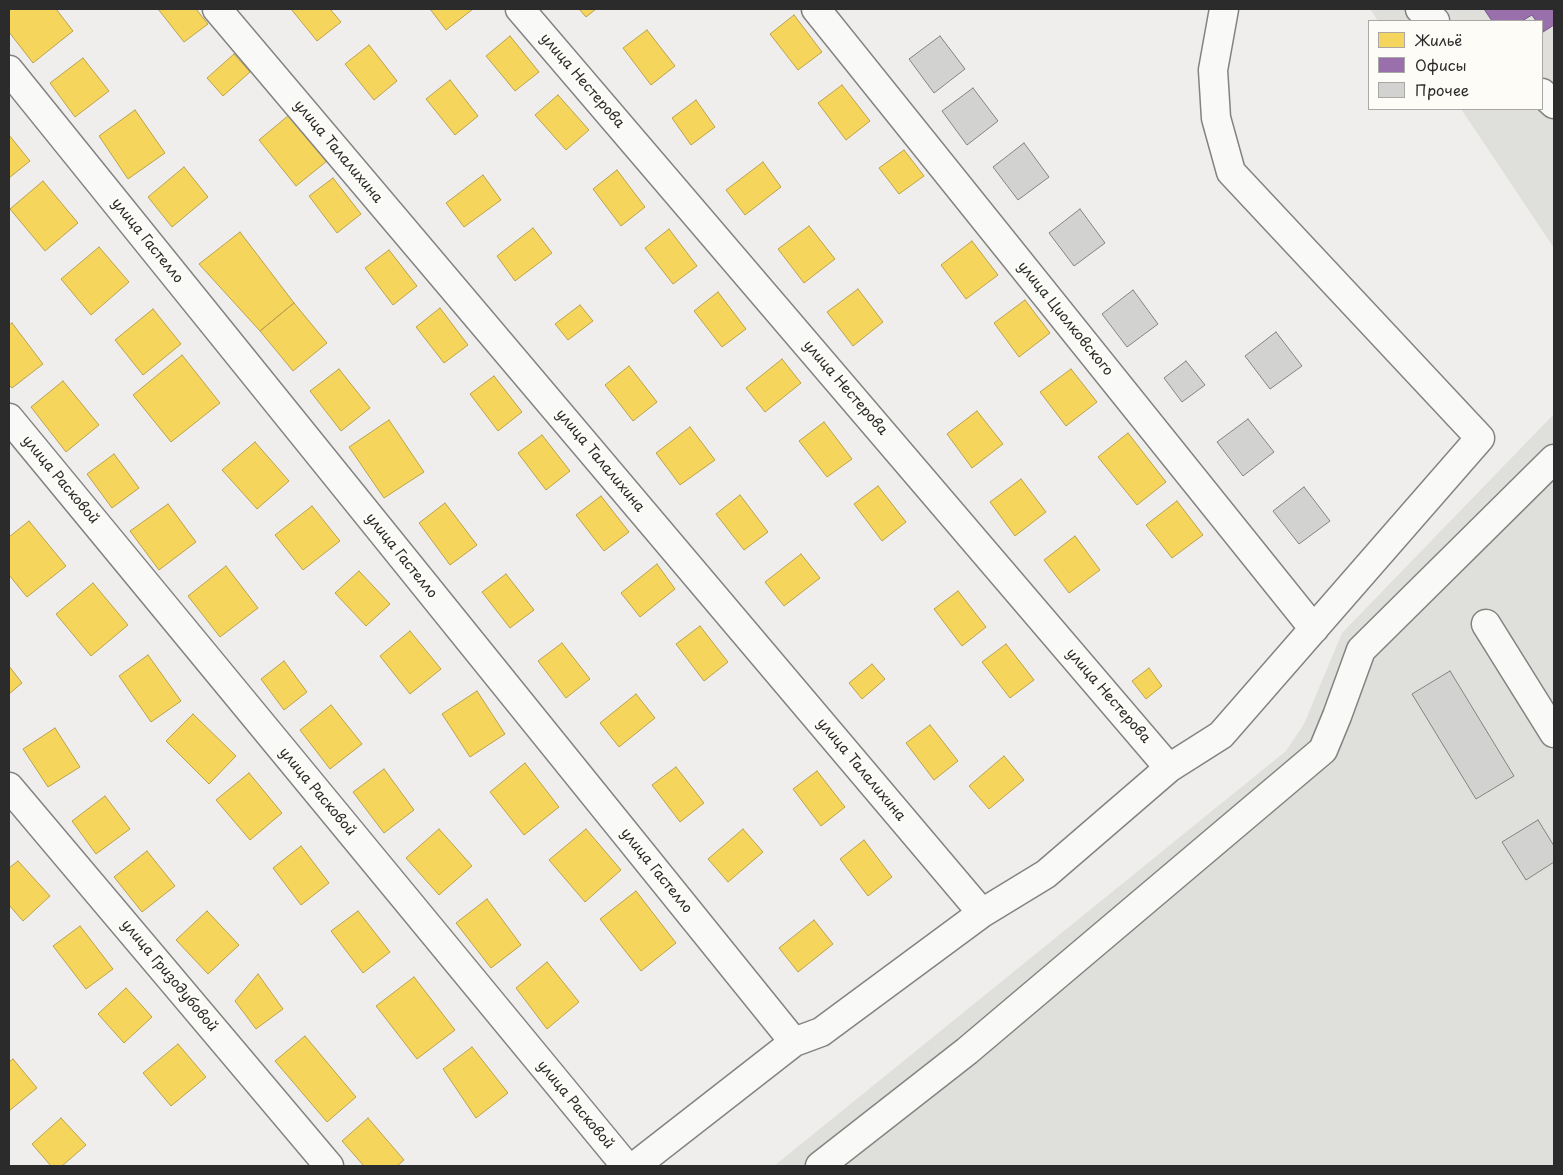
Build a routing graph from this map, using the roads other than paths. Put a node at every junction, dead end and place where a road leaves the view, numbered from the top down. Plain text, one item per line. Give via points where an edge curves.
1 (217, 9) edge
2 (520, 9) edge
3 (816, 9) edge
4 (1224, 9) edge
5 (1420, 9) edge
6 (1434, 20) edge
7 (9, 70) edge
8 (1543, 94) edge
9 (1554, 104) edge
10 (9, 418) edge
11 (1554, 459) edge
12 (1486, 624) dead end
13 (1314, 629) junction
14 (1554, 733) edge
15 (1169, 768) junction
16 (9, 787) edge
17 (982, 913) junction
18 (794, 1042) junction
19 (329, 1166) edge
20 (626, 1166) edge
21 (635, 1166) edge
22 (820, 1166) edge

1 - 17 street, улица Талалихина
2 - 15 street, улица Нестерова
3 - 13 street, улица Циолковского
4 - 13 street via 1213,70 1216,118 1231,172 1480,438
5 - 6 street
7 - 18 street, улица Гастелло
8 - 9 street
10 - 20 street, улица Расковой
11 - 22 street via 1361,650 1323,750 967,1051
12 - 14 street
13 - 15 street via 1221,735
15 - 17 street via 1046,874
16 - 19 street, улица Гризодубовой
17 - 18 street via 821,1032
18 - 21 street

